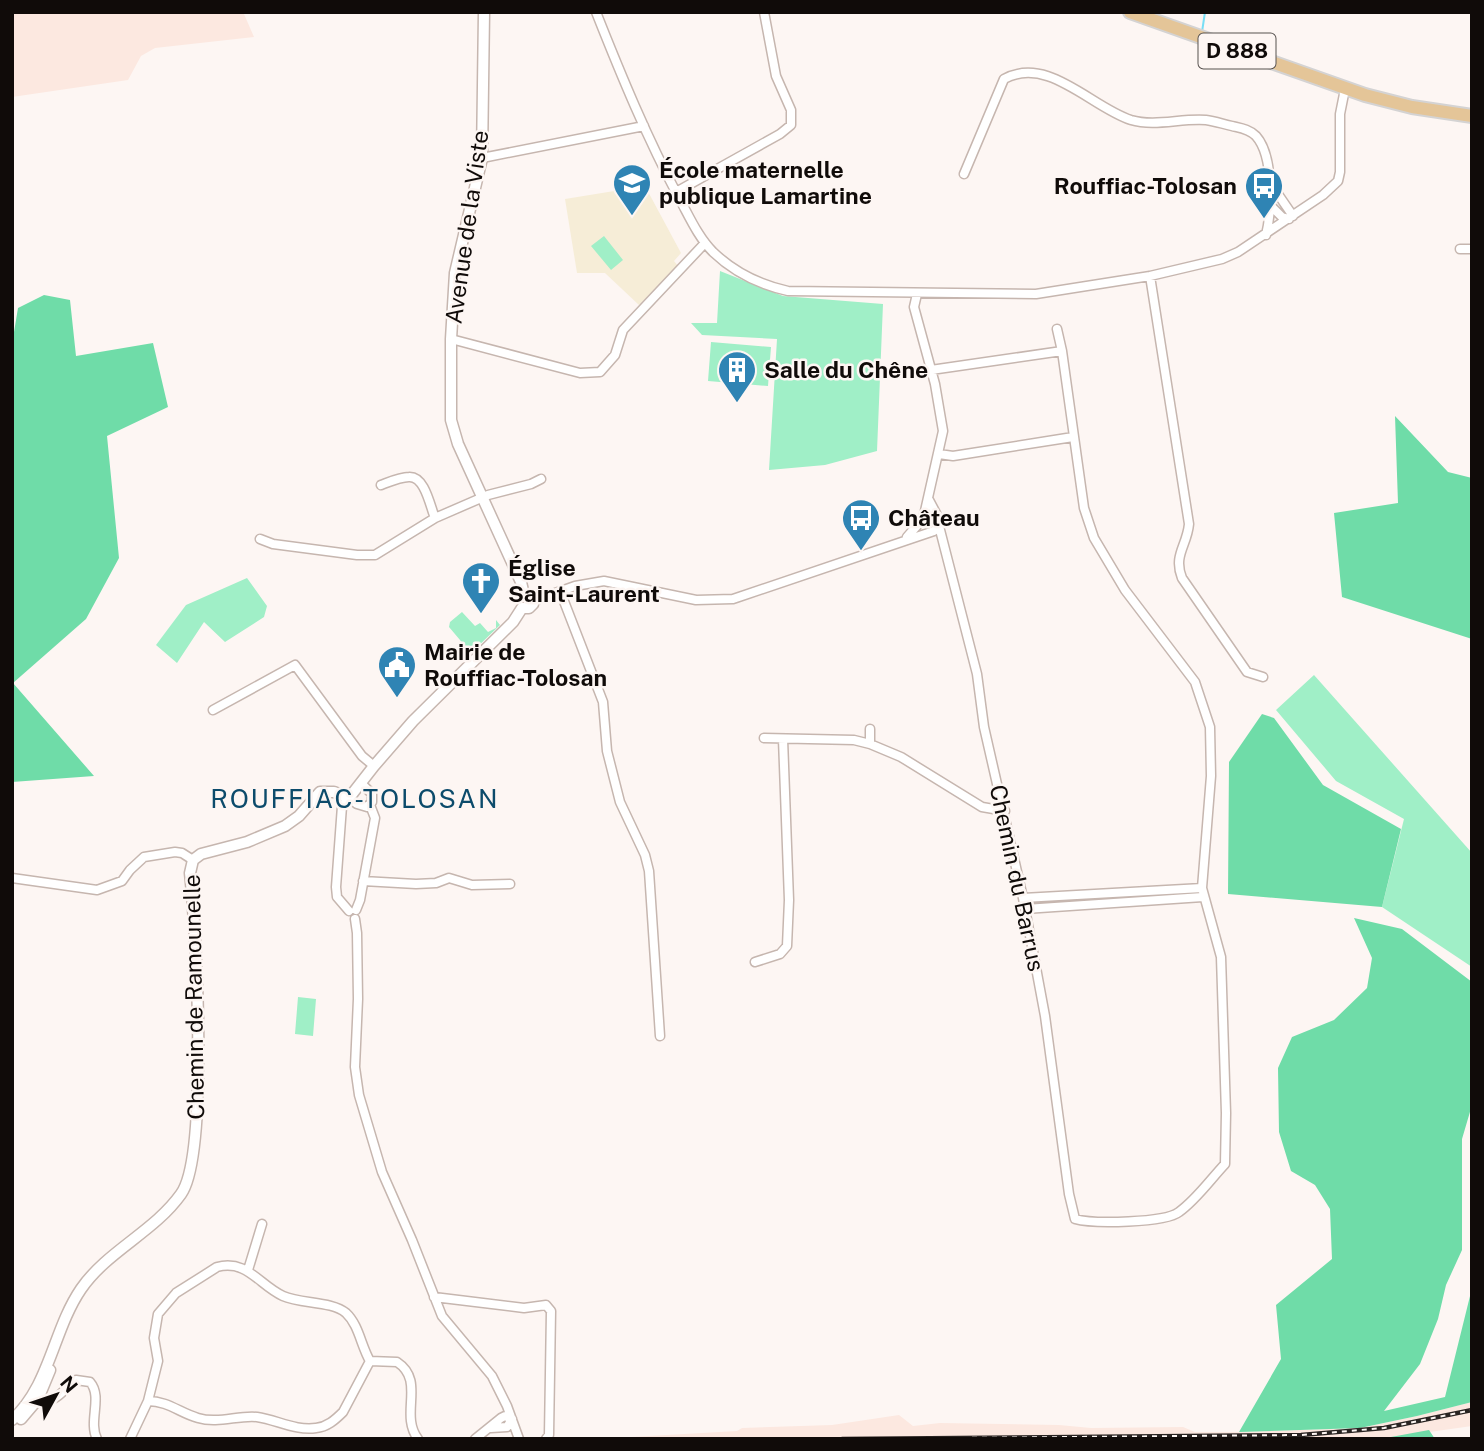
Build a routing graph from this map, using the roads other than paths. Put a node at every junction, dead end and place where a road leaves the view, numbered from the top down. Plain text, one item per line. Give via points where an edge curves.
1 (484, 12) edge
2 (596, 12) edge
3 (764, 12) edge
4 (1133, 13) edge
5 (1345, 89) junction
6 (1472, 116) edge
7 (644, 126) junction
8 (482, 158) junction
9 (964, 174) dead end
10 (1271, 184) junction
11 (676, 192) junction
12 (1269, 204) junction
13 (1291, 217) junction
14 (1266, 235) junction
15 (705, 243) junction
16 (1460, 249) dead end
17 (1472, 249) edge
18 (1150, 276) junction
19 (917, 294) junction
20 (1057, 329) dead end
21 (451, 339) junction
22 (1062, 351) junction
23 (931, 370) junction
24 (1073, 437) junction
25 (939, 454) junction
26 (541, 479) dead end
27 (381, 485) dead end
28 (482, 497) junction
29 (929, 500) junction
30 (935, 514) junction
31 (435, 518) junction
32 (922, 518) junction
33 (939, 526) junction
34 (929, 531) junction
35 (260, 539) dead end
36 (941, 540) junction
37 (902, 541) junction
38 (560, 591) junction
39 (528, 598) junction
40 (1263, 677) dead end
41 (213, 710) dead end
42 (870, 729) dead end
43 (764, 738) dead end
44 (783, 739) junction
45 (870, 744) junction
46 (374, 766) junction
47 (361, 783) junction
48 (349, 797) junction
49 (370, 805) junction
50 (1005, 811) junction
51 (193, 860) junction
52 (12, 878) edge
53 (363, 881) junction
54 (510, 884) dead end
55 (1202, 893) junction
56 (1023, 898) junction
57 (1025, 909) junction
58 (353, 913) junction
59 (755, 962) dead end
60 (660, 1036) dead end
61 (262, 1224) dead end
62 (248, 1270) junction
63 (434, 1297) junction
64 (370, 1361) junction
65 (38, 1394) junction
66 (148, 1401) junction
67 (509, 1420) junction
68 (12, 1423) edge
69 (547, 1437) edge
70 (97, 1439) edge
71 (130, 1439) edge
72 (418, 1439) edge
73 (475, 1439) edge
74 (517, 1439) edge

1 - 8 street, Avenue de la Viste
2 - 7 street
3 - 11 street via 791,125
4 - 5 main road, D 888
5 - 6 main road, D 888 via 1391,103
5 - 13 street via 1340,114 1340,177
7 - 8 street
7 - 11 street
8 - 21 street, Avenue de la Viste via 455,272
9 - 10 street via 1004,79 1016,72 1065,82 1110,112 1133,121 1206,120 1247,130 1261,143
10 - 12 street
10 - 13 street
11 - 15 street
12 - 13 street via 1282,217
12 - 14 street
13 - 14 street
14 - 18 street via 1231,256
15 - 19 street via 738,271 776,288
15 - 21 street via 623,330 615,355 600,372 580,373
16 - 17 street
18 - 19 street via 1036,294
18 - 40 street via 1189,524 1178,567 1247,672
19 - 23 street via 914,307
20 - 22 street
21 - 28 street, Avenue de la Viste via 452,420
22 - 23 street
22 - 24 street
23 - 25 street via 942,412
24 - 25 street via 953,456
24 - 55 street via 1084,508 1094,538 1125,590 1195,682 1210,726 1212,776
25 - 29 street
26 - 28 street
27 - 31 street via 416,478
28 - 31 street
28 - 39 street, Avenue de la Viste
29 - 30 street
29 - 32 street
30 - 32 street
30 - 33 street
31 - 35 street via 375,555
32 - 34 street
32 - 37 street
33 - 34 street
33 - 36 street, Chemin du Barrus
34 - 36 street
34 - 37 street
36 - 50 street, Chemin du Barrus via 977,674 984,727
37 - 38 street via 733,599 696,600 604,581
38 - 39 street
38 - 60 street via 603,702 608,760 649,871
39 - 46 street via 518,601 522,608 513,622
41 - 46 street via 295,665
42 - 45 street
43 - 44 street
44 - 45 street
44 - 59 street via 787,946 780,954
45 - 50 street via 901,757 990,811
46 - 47 street
47 - 48 street
47 - 49 street via 372,794
48 - 49 street via 361,806
48 - 51 street, Chemin de Ramounelle via 320,792 285,826
48 - 58 street via 342,806 336,887 337,897
49 - 53 street via 374,818
50 - 56 street, Chemin du Barrus
51 - 52 street via 175,852 144,857 122,881 97,890
51 - 65 street, Chemin de Ramounelle via 198,1043 192,1166 183,1192 170,1208 104,1263 81,1289
53 - 54 street via 416,884 449,878 472,885
53 - 58 street
55 - 56 street
55 - 57 street
55 - 57 street, Chemin du Barrus via 1221,957 1225,1164 1178,1214 1166,1218 1075,1219
56 - 57 street, Chemin du Barrus
58 - 63 street via 358,973 356,1081 387,1187
61 - 62 street
62 - 64 street via 282,1296 342,1310 353,1321
62 - 66 street via 217,1267 176,1293 163,1307 155,1322 158,1361
63 - 67 street via 447,1325 484,1366
63 - 69 street via 524,1308 546,1305 551,1311
64 - 66 street via 342,1412 320,1428 302,1429 259,1417 206,1420
64 - 72 street via 397,1362 407,1371 412,1383 409,1419
65 - 68 street, Chemin de Ramounelle
65 - 70 street via 48,1401 62,1395 76,1380 90,1382 96,1392
66 - 71 street
67 - 73 street
67 - 74 street

